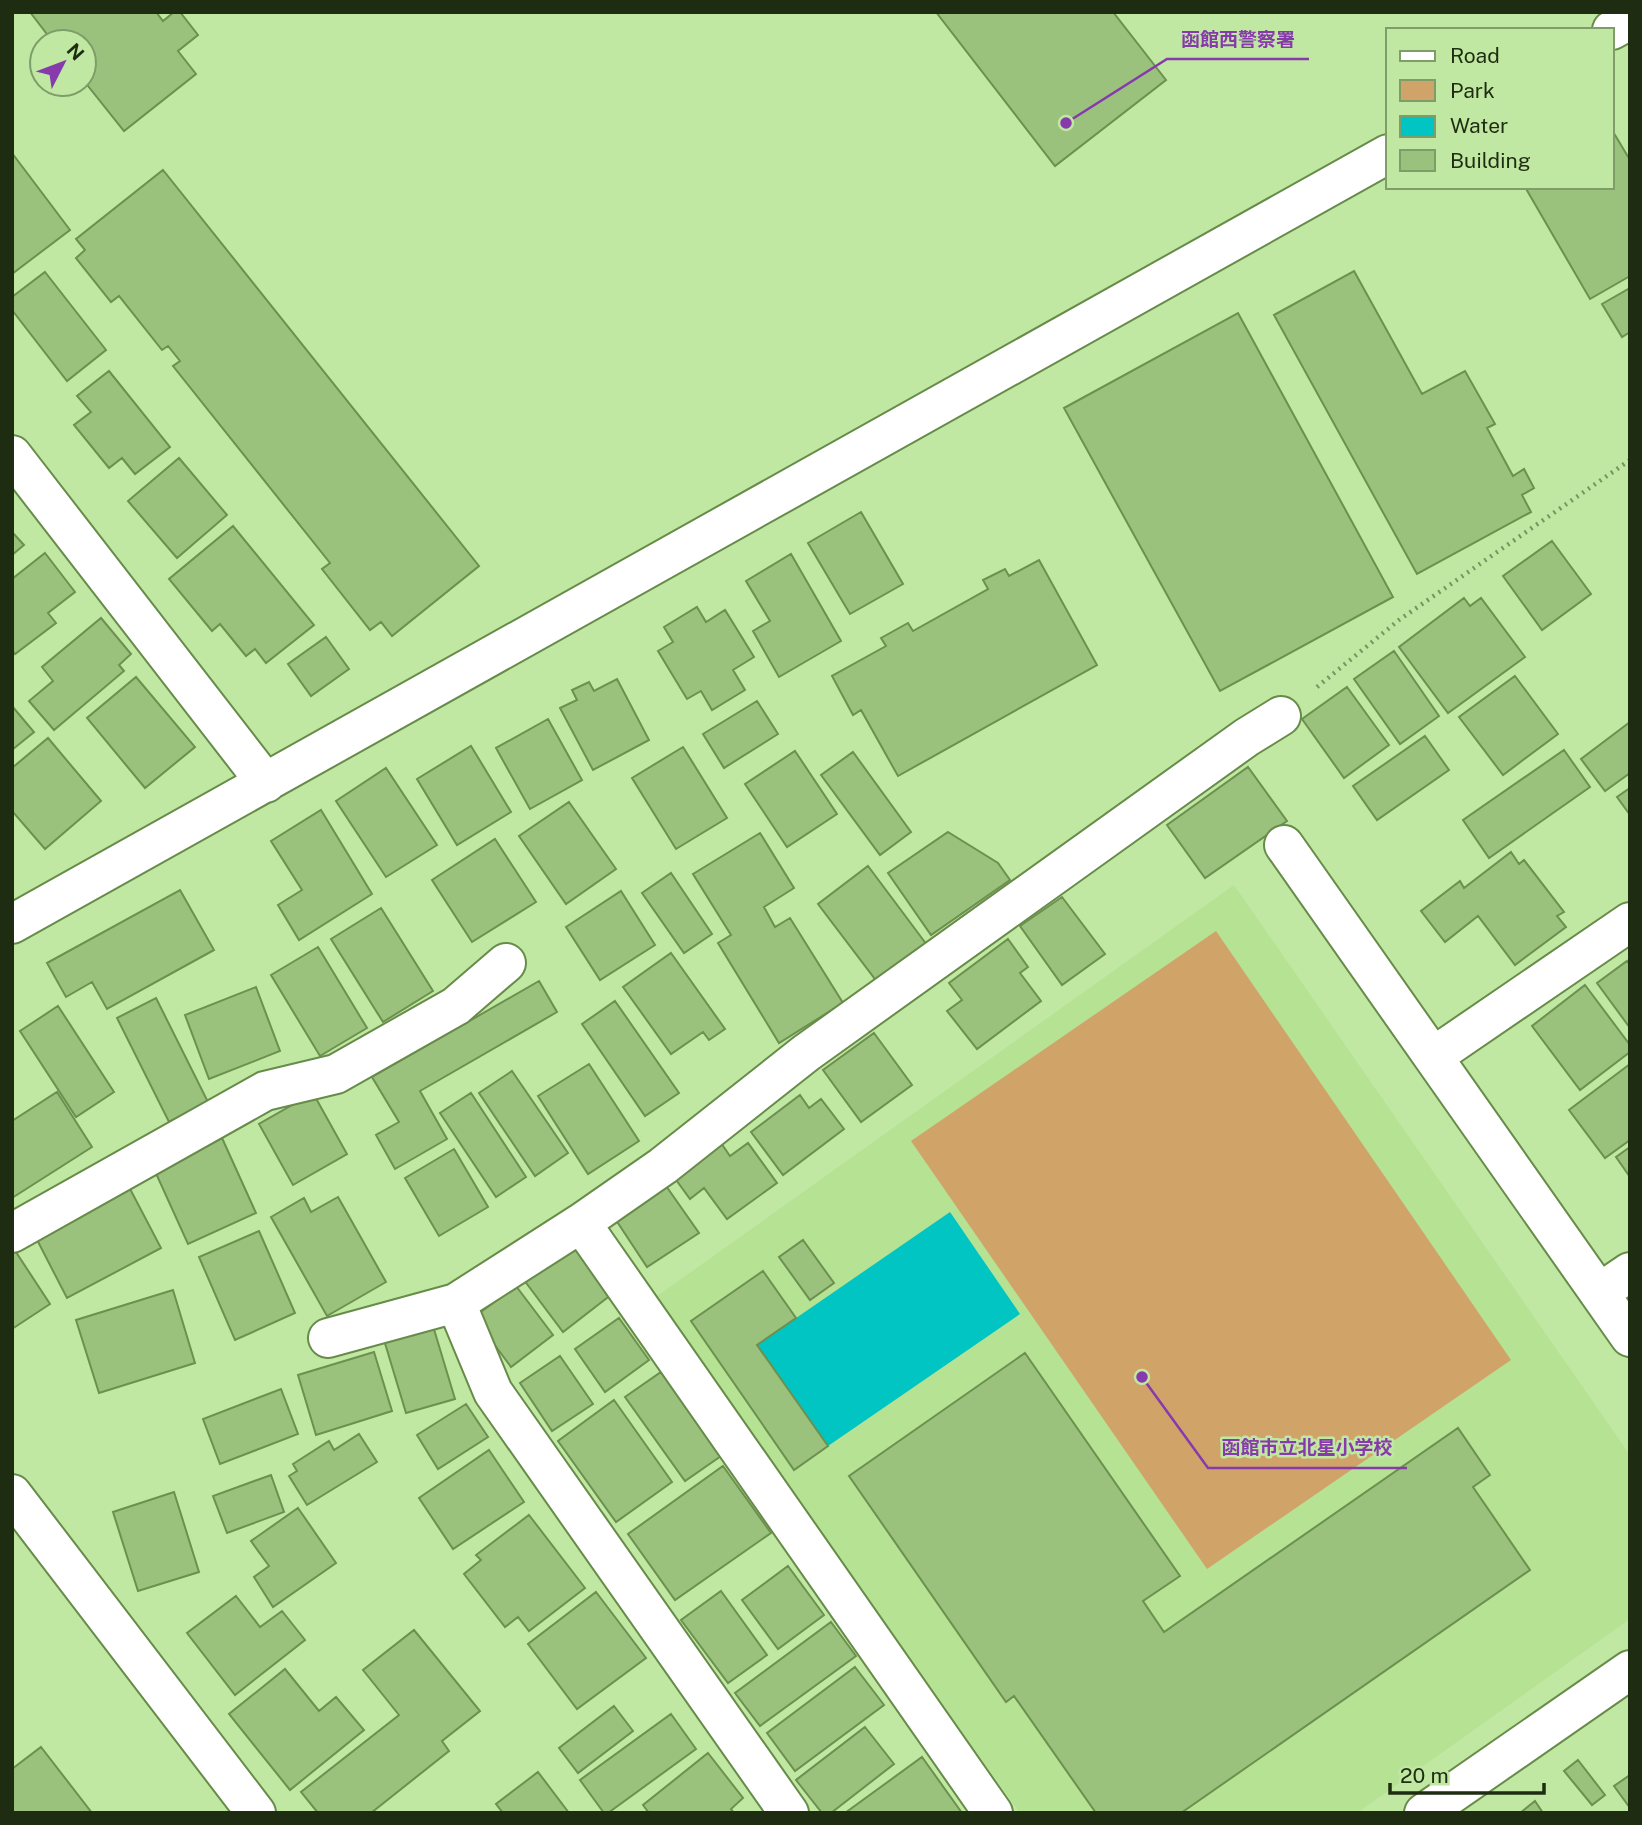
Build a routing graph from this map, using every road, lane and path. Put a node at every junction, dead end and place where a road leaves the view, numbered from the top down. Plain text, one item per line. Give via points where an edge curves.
1 (1630, 20) edge
2 (1614, 29) edge
3 (1386, 155) edge
4 (12, 455) edge
5 (1630, 460) edge
6 (1281, 716) joint
7 (265, 783) junction
8 (1284, 845) dead end
9 (15, 917) edge
10 (1630, 922) edge
11 (506, 963) dead end
12 (1434, 1056) junction
13 (581, 1223) junction
14 (12, 1233) edge
15 (1630, 1272) edge
16 (1599, 1293) junction
17 (456, 1303) junction
18 (1630, 1337) edge
19 (328, 1338) dead end
20 (12, 1494) edge
21 (1630, 1670) edge
22 (256, 1813) edge
23 (789, 1813) edge
24 (993, 1813) edge
25 (1424, 1813) edge

1 - 2 street
3 - 7 street
4 - 7 street
5 - 6 path via 1399,620
6 - 13 street via 806,1053 663,1166
7 - 9 street
8 - 12 street
10 - 12 street
11 - 14 street via 456,1006 336,1074 265,1091
12 - 16 street
13 - 17 street
13 - 24 street
15 - 16 street
16 - 18 street
17 - 19 street
17 - 23 street via 493,1392
20 - 22 street
21 - 25 street

